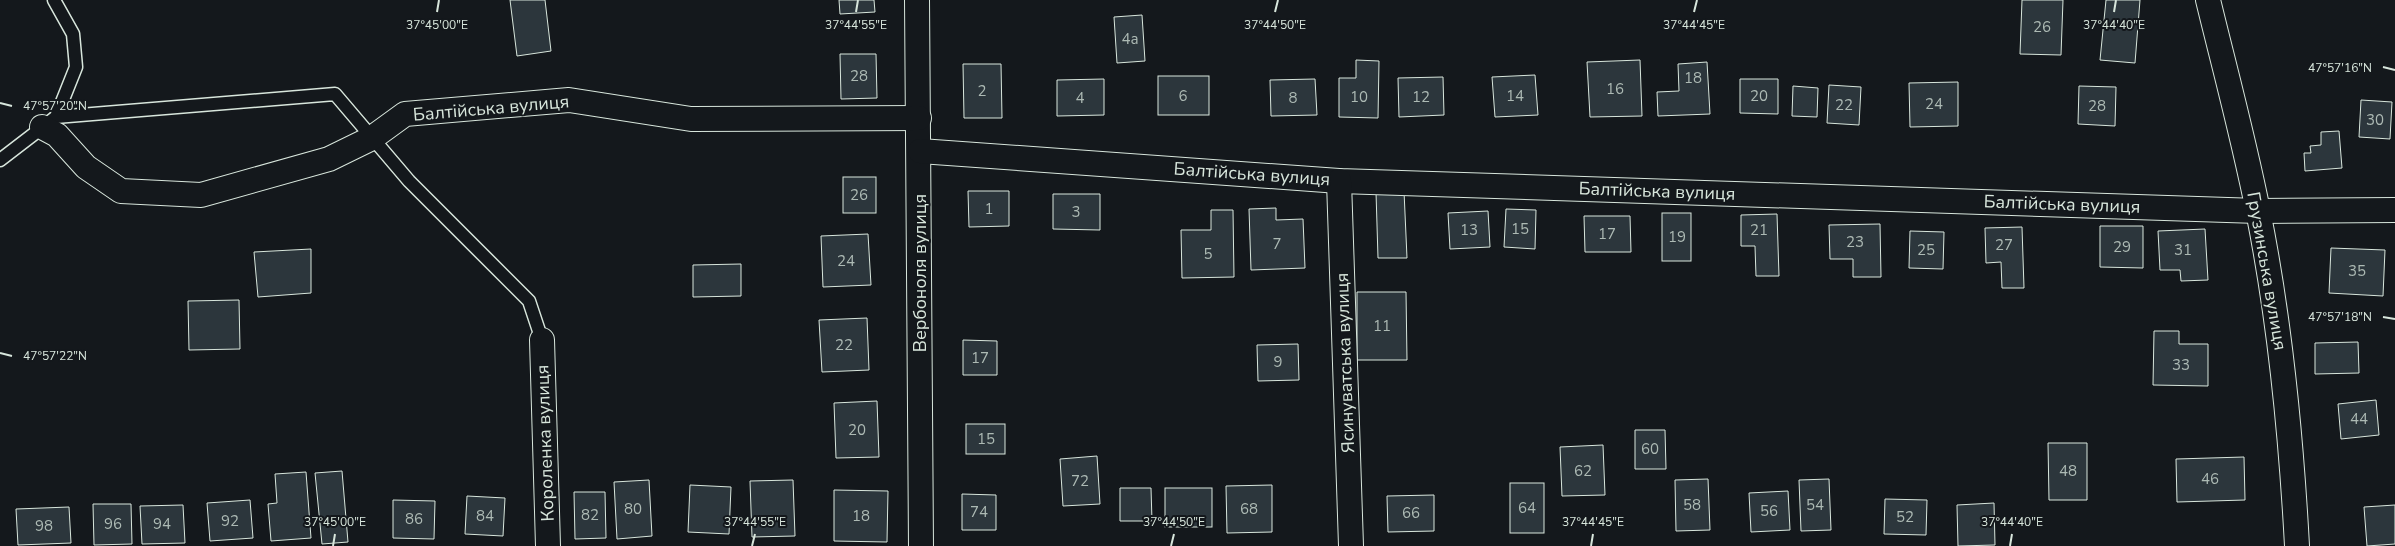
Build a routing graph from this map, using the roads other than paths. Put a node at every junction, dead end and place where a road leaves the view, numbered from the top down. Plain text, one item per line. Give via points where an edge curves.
1 (54, 0) edge
2 (917, 0) edge
3 (2208, 0) edge
4 (919, 118) junction
5 (49, 122) junction
6 (372, 138) junction
7 (920, 151) junction
8 (0, 160) edge
9 (1339, 180) junction
10 (2258, 210) junction
11 (2395, 210) edge
12 (542, 340) joint
13 (548, 546) edge
14 (921, 546) edge
15 (1352, 546) edge
16 (2298, 546) edge

1 - 5 lane via 73,34 76,67
2 - 4 street, Вербоноля вулиця
3 - 10 street, Грузинська вулиця
4 - 6 street, Балтійська вулиця via 691,119 569,100 406,114
4 - 7 street, Вербоноля вулиця
5 - 6 lane via 335,94
5 - 6 street, Балтійська вулиця via 86,167 121,191 201,195 328,159
5 - 8 lane
6 - 12 lane via 409,181 529,301
7 - 9 street, Балтійська вулиця
7 - 14 street, Вербоноля вулиця
9 - 10 street, Балтійська вулиця
9 - 15 street, Ясинуватська вулиця
10 - 11 street, Балтійська вулиця
10 - 16 street, Грузинська вулиця via 2283,364
12 - 13 street, Короленка вулиця

